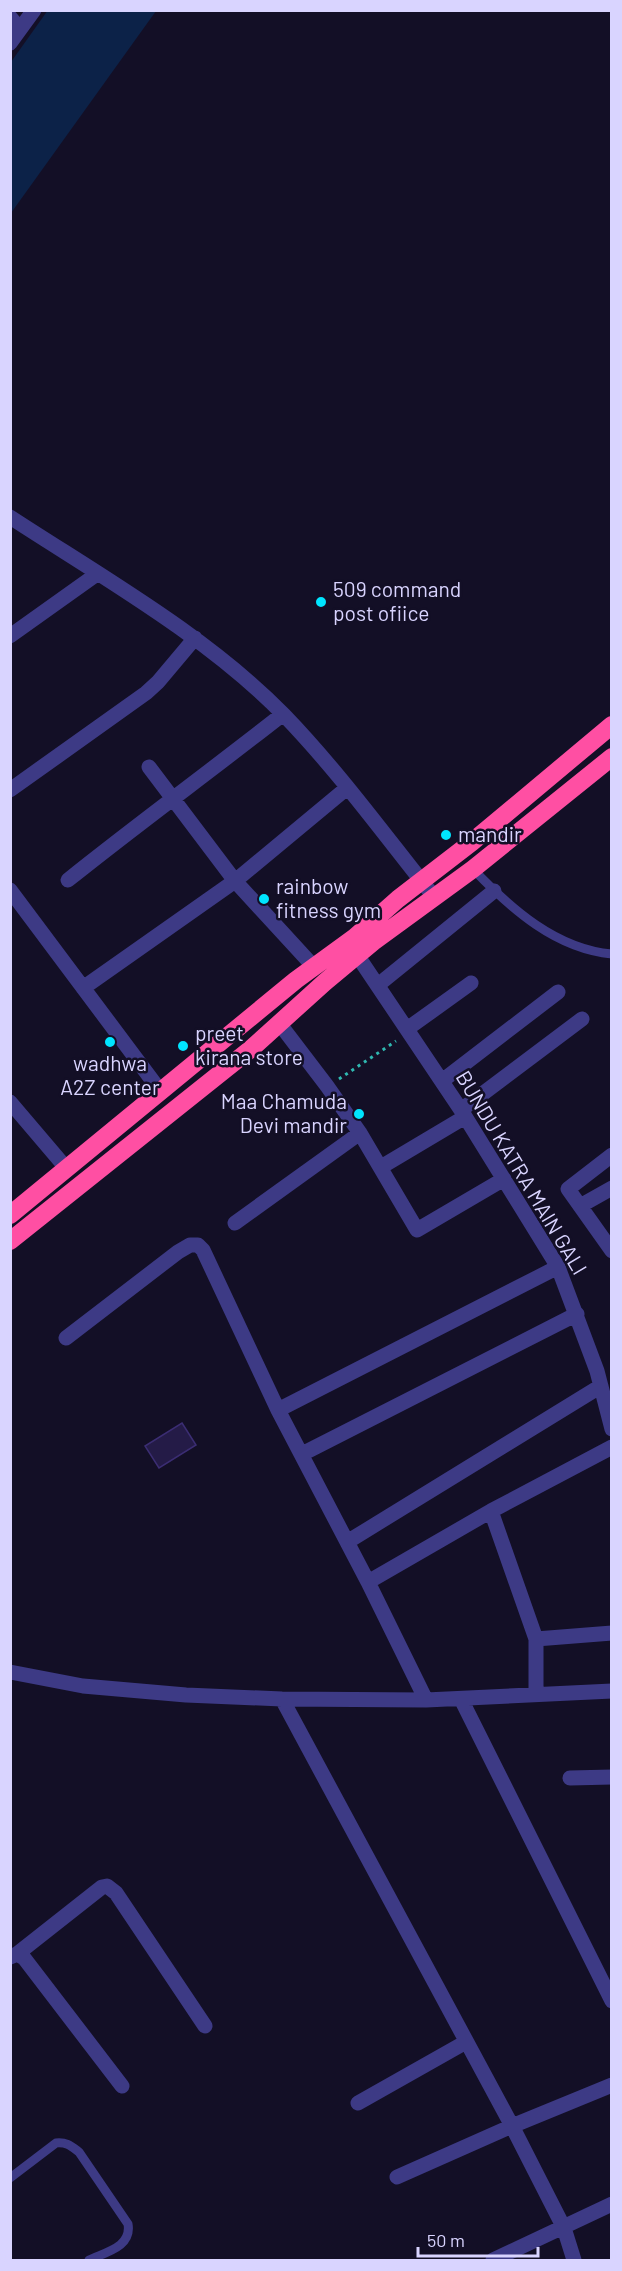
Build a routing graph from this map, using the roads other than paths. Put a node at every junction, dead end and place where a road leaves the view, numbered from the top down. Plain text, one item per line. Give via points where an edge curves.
1 (34, 10) edge
2 (15, 23) edge
3 (10, 43) edge
4 (10, 517) edge
5 (97, 574) junction
6 (10, 636) edge
7 (195, 638) junction
8 (283, 714) junction
9 (612, 725) edge
10 (612, 757) edge
11 (149, 767) dead end
12 (347, 788) junction
13 (10, 790) edge
14 (174, 799) junction
15 (473, 869) junction
16 (68, 880) dead end
17 (235, 880) junction
18 (421, 880) junction
19 (10, 890) edge
20 (494, 891) junction
21 (435, 898) junction
22 (612, 954) edge
23 (357, 955) junction
24 (314, 967) junction
25 (471, 983) dead end
26 (378, 985) junction
27 (83, 988) junction
28 (558, 992) dead end
29 (582, 1019) dead end
30 (279, 1023) junction
31 (408, 1031) junction
32 (441, 1081) junction
33 (161, 1092) junction
34 (10, 1102) edge
35 (463, 1113) junction
36 (360, 1133) junction
37 (612, 1155) edge
38 (381, 1167) junction
39 (67, 1169) junction
40 (504, 1179) junction
41 (612, 1188) edge
42 (580, 1206) junction
43 (10, 1215) edge
44 (235, 1223) dead end
45 (10, 1241) edge
46 (612, 1251) edge
47 (558, 1267) junction
48 (577, 1314) junction
49 (66, 1338) dead end
50 (612, 1362) edge
51 (597, 1371) junction
52 (601, 1386) junction
53 (278, 1410) junction
54 (610, 1423) edge
55 (612, 1447) edge
56 (302, 1454) junction
57 (491, 1511) junction
58 (347, 1542) junction
59 (368, 1582) junction
60 (612, 1633) edge
61 (536, 1639) junction
62 (10, 1672) edge
63 (612, 1691) edge
64 (536, 1695) junction
65 (461, 1698) junction
66 (282, 1700) junction
67 (426, 1700) junction
68 (612, 1777) edge
69 (570, 1778) dead end
70 (14, 1955) edge
71 (612, 2001) edge
72 (205, 2026) dead end
73 (466, 2042) junction
74 (612, 2085) edge
75 (122, 2086) dead end
76 (358, 2103) dead end
77 (512, 2126) junction
78 (398, 2177) dead end
79 (10, 2178) edge
80 (612, 2204) edge
81 (564, 2228) junction
82 (89, 2260) edge
83 (493, 2260) edge
84 (574, 2260) edge

1 - 2 street
2 - 3 street
4 - 5 street
5 - 6 street
5 - 7 street
7 - 8 street
7 - 13 street via 146,693
8 - 12 street
8 - 14 street
9 - 18 highway
10 - 15 highway
11 - 14 street
12 - 17 street
12 - 18 street
14 - 16 street
14 - 17 street
15 - 20 lane
15 - 21 highway
17 - 24 street
17 - 27 street
18 - 21 street
18 - 24 highway
19 - 27 street
20 - 22 lane via 554,938 593,952
20 - 26 street
21 - 23 highway
23 - 26 street, BUNDU KATRA MAIN GALI
23 - 30 highway
24 - 33 highway
25 - 31 street
26 - 31 street, BUNDU KATRA MAIN GALI
27 - 33 street
28 - 32 street
29 - 35 street
30 - 36 street
30 - 45 highway
31 - 32 street, BUNDU KATRA MAIN GALI
32 - 35 street, BUNDU KATRA MAIN GALI
33 - 39 highway
34 - 39 street
35 - 38 street
35 - 40 street, BUNDU KATRA MAIN GALI
36 - 38 street
36 - 44 street
37 - 42 street via 569,1186
38 - 40 street via 417,1230
39 - 43 highway
40 - 47 street, BUNDU KATRA MAIN GALI
41 - 42 street
42 - 46 street
47 - 48 street, BUNDU KATRA MAIN GALI
47 - 53 street
48 - 51 street, BUNDU KATRA MAIN GALI
48 - 56 street
49 - 53 street via 177,1252 195,1244 203,1250
50 - 51 street
51 - 52 street, BUNDU KATRA MAIN GALI
52 - 54 street, BUNDU KATRA MAIN GALI
52 - 58 street
53 - 56 street
55 - 57 street
56 - 58 street
57 - 59 street
57 - 61 street
58 - 59 street
59 - 67 street
60 - 61 street
61 - 64 street
62 - 66 street via 83,1686
63 - 64 street
64 - 65 street
65 - 67 street
65 - 71 street
66 - 67 street
66 - 73 street
68 - 69 street
70 - 72 street via 107,1886 116,1893
70 - 75 street via 24,1958
73 - 76 street
73 - 77 street
74 - 77 street
77 - 78 street
77 - 81 street
79 - 82 lane via 56,2143 63,2142 79,2152 130,2232 120,2246
80 - 81 street
81 - 83 street
81 - 84 street

